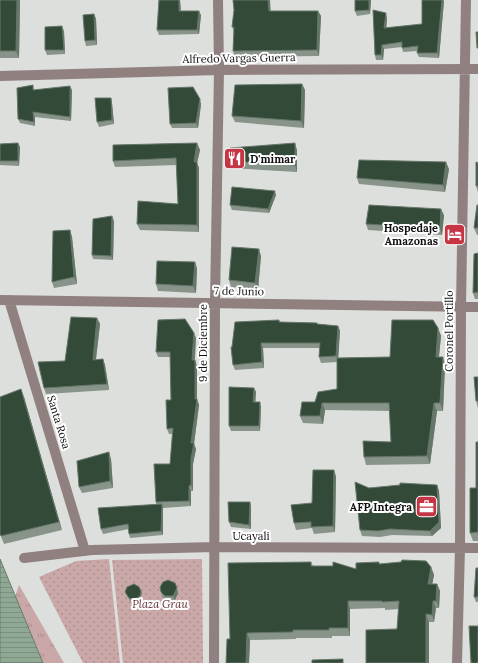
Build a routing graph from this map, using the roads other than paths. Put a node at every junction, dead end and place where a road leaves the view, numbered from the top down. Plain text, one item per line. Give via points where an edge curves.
1 (218, 0) edge
2 (466, 0) edge
3 (465, 69) junction
4 (478, 69) edge
5 (219, 70) junction
6 (0, 76) edge
7 (5, 300) edge
8 (215, 302) junction
9 (461, 307) junction
10 (478, 308) edge
11 (215, 547) junction
12 (460, 548) junction
13 (478, 548) edge
14 (85, 552) junction
15 (24, 558) dead end
16 (214, 663) edge
17 (457, 663) edge

1 - 5 street, 9 de Diciembre
2 - 3 street, Coronel Portillo
3 - 4 street, Alfredo Vargas Guerra
3 - 5 street, Alfredo Vargas Guerra
3 - 9 street, Coronel Portillo
5 - 6 street, Alfredo Vargas Guerra
5 - 8 street, 9 de Diciembre
7 - 8 street, 7 de Junio
7 - 14 street, Santa Rosa
8 - 9 street, 7 de Junio
8 - 11 street, 9 de Diciembre
9 - 10 street, 7 de Junio
9 - 12 street, Coronel Portillo
11 - 12 street, Ucayali
11 - 14 street, Ucayali
11 - 16 street, 9 de Diciembre
12 - 13 street, Ucayali
12 - 17 street, Coronel Portillo
14 - 15 street, Ucayali

